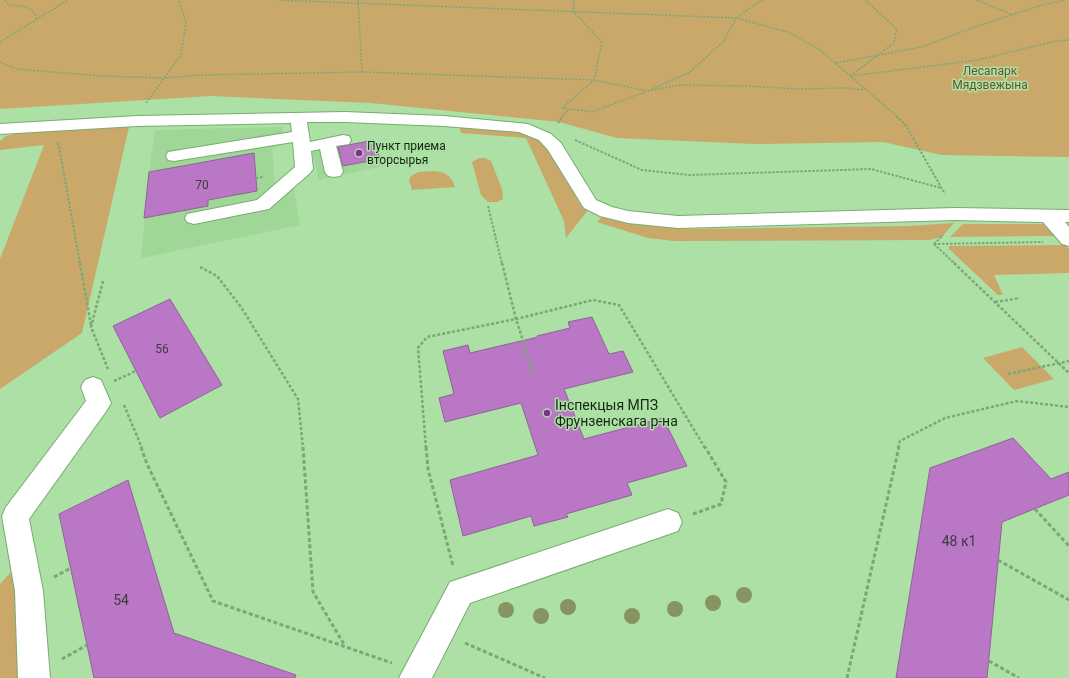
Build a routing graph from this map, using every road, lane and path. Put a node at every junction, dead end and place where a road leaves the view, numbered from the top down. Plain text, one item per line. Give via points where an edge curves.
1 (5, 0) edge
2 (68, 0) edge
3 (179, 0) edge
4 (277, 0) edge
5 (358, 0) edge
6 (574, 0) edge
7 (762, 0) edge
8 (865, 0) edge
9 (977, 0) edge
10 (1066, 0) edge
11 (359, 4) junction
12 (573, 11) junction
13 (1013, 15) junction
14 (736, 18) junction
15 (37, 19) junction
16 (1069, 40) edge
17 (0, 42) edge
18 (881, 54) junction
19 (0, 62) edge
20 (835, 64) junction
21 (362, 72) junction
22 (849, 76) junction
23 (164, 78) junction
24 (594, 80) junction
25 (864, 90) junction
26 (647, 91) junction
27 (568, 110) junction
28 (299, 118) junction
29 (137, 121) junction
30 (42, 127) junction
31 (558, 127) dead end
32 (0, 129) edge
33 (571, 138) dead end
34 (302, 142) junction
35 (174, 156) dead end
36 (334, 172) dead end
37 (942, 188) junction
38 (948, 199) dead end
39 (488, 206) dead end
40 (1048, 216) junction
41 (1069, 216) edge
42 (194, 218) dead end
43 (1069, 239) edge
44 (1045, 242) dead end
45 (200, 267) dead end
46 (103, 281) dead end
47 (1020, 298) dead end
48 (995, 302) junction
49 (516, 319) junction
50 (91, 327) junction
51 (1069, 361) edge
52 (1058, 363) junction
53 (136, 371) dead end
54 (1069, 373) edge
55 (1008, 374) dead end
56 (535, 378) dead end
57 (108, 385) junction
58 (122, 401) dead end
59 (1069, 407) edge
60 (1035, 509) dead end
61 (668, 522) joint
62 (1069, 546) edge
63 (998, 560) dead end
64 (460, 592) junction
65 (1069, 600) edge
66 (439, 632) junction
67 (345, 647) junction
68 (989, 661) dead end
69 (416, 675) edge
70 (34, 678) edge
71 (545, 678) edge
72 (847, 678) edge
73 (1019, 678) edge

1 - 15 path via 9,5 32,8
2 - 15 path
3 - 23 path via 186,22 182,55
4 - 11 path
5 - 11 path
6 - 12 path
7 - 14 path
8 - 18 path via 897,30 894,43
9 - 13 path
10 - 13 path
11 - 12 path
11 - 21 path
12 - 14 path
12 - 24 path via 602,42
13 - 18 path via 922,47
14 - 20 path via 788,32 819,49
14 - 26 path via 724,41 690,72
15 - 17 path
16 - 22 path via 1055,41 978,60
18 - 20 path
18 - 22 path
19 - 23 path via 16,69
20 - 22 path
21 - 23 path
21 - 24 path
22 - 25 path
23 - 29 path via 140,110
24 - 26 path
24 - 27 path via 562,108
25 - 26 path via 680,85
25 - 37 path via 905,124
26 - 27 path via 592,112
27 - 31 path
28 - 29 lane
28 - 34 lane
28 - 40 lane via 345,117 522,127 544,137 555,147 590,204 628,217 678,222 955,214
29 - 30 lane
30 - 32 lane
30 - 50 path via 59,146
33 - 37 path via 642,170 689,175 871,169
34 - 35 lane
34 - 36 lane via 335,141
34 - 42 lane via 304,169 263,205
37 - 38 path
39 - 49 path
40 - 41 lane
40 - 43 lane
44 - 48 path via 934,244
45 - 67 path via 217,276 241,307 298,399 313,592
46 - 50 path
47 - 48 path
48 - 52 path
49 - 56 path
49 - 61 path via 593,300 619,305 726,482 721,504
49 - 64 path via 427,337 418,348 428,469
50 - 57 path
51 - 52 path
52 - 54 path
52 - 55 path
53 - 57 path
57 - 70 lane via 100,403 15,516 28,591
58 - 67 path via 139,440 146,464 213,601
59 - 72 path via 1017,401 945,418 900,441
60 - 62 path
61 - 64 lane
63 - 65 path
64 - 66 lane
66 - 69 lane
66 - 71 path
67 - 69 path
68 - 73 path

